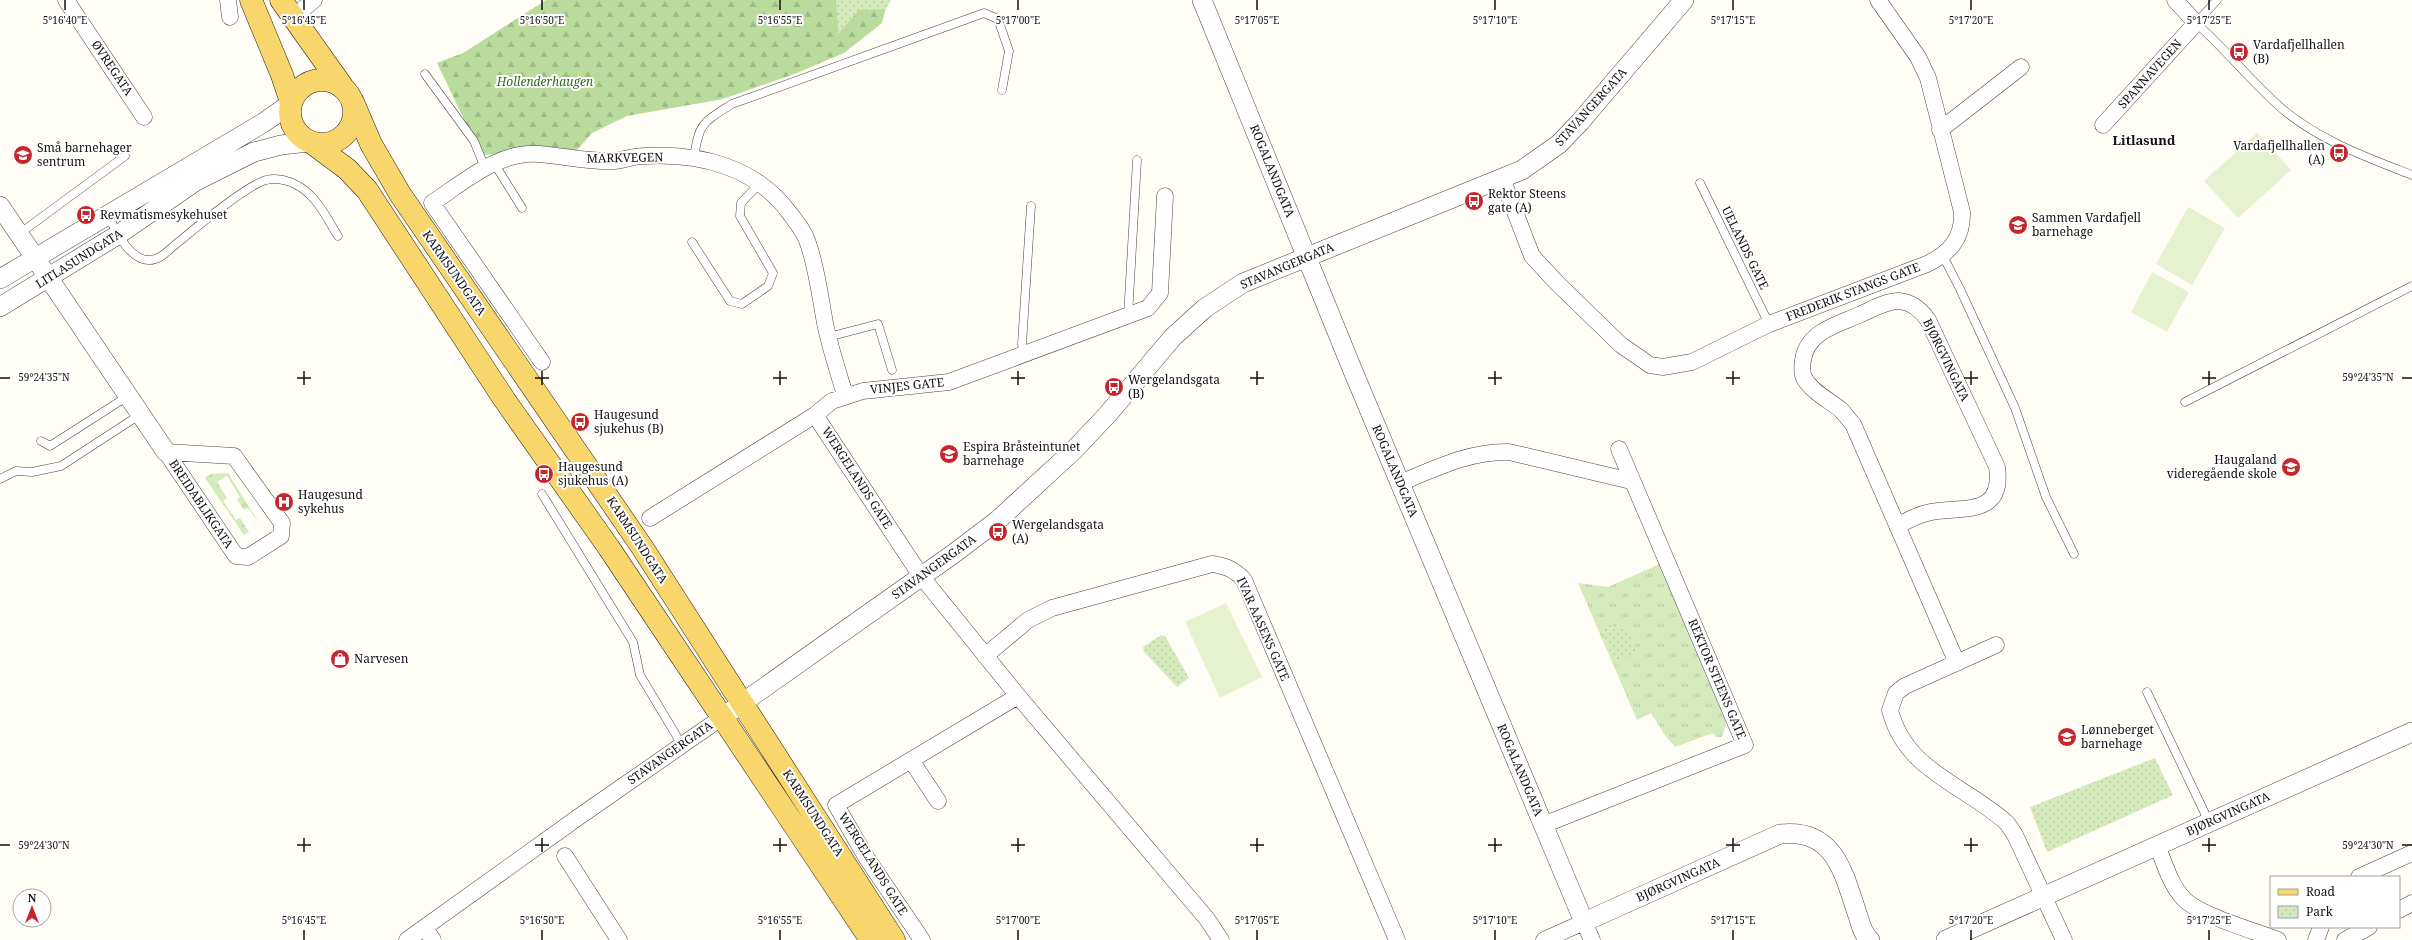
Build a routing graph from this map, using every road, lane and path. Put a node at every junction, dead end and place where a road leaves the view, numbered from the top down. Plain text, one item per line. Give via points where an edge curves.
1 (66, 0) edge
2 (228, 0) edge
3 (251, 0) edge
4 (281, 0) edge
5 (1202, 0) edge
6 (1684, 0) edge
7 (1878, 0) edge
8 (2175, 0) edge
9 (2217, 0) edge
10 (230, 17) dead end
11 (2196, 23) junction
12 (2021, 67) dead end
13 (425, 74) dead end
14 (1002, 90) dead end
15 (347, 94) junction
16 (290, 103) junction
17 (144, 117) dead end
18 (2103, 125) dead end
19 (1940, 130) junction
20 (310, 142) junction
21 (125, 156) dead end
22 (694, 158) junction
23 (1137, 160) dead end
24 (490, 165) junction
25 (2412, 175) edge
26 (1502, 178) junction
27 (760, 184) junction
28 (1700, 184) dead end
29 (1165, 196) dead end
30 (0, 206) edge
31 (1031, 206) dead end
32 (522, 208) dead end
33 (108, 216) junction
34 (18, 234) junction
35 (119, 234) junction
36 (338, 236) dead end
37 (692, 242) dead end
38 (1943, 256) junction
39 (1307, 257) junction
40 (36, 258) junction
41 (49, 278) junction
42 (0, 279) edge
43 (2412, 286) edge
44 (0, 307) edge
45 (1128, 316) junction
46 (1770, 324) junction
47 (828, 337) junction
48 (1024, 355) junction
49 (542, 362) dead end
50 (892, 370) dead end
51 (845, 395) junction
52 (128, 396) junction
53 (2185, 402) dead end
54 (141, 414) junction
55 (815, 415) junction
56 (41, 441) dead end
57 (1619, 449) dead end
58 (166, 452) junction
59 (0, 479) edge
60 (1631, 481) junction
61 (1400, 483) junction
62 (542, 494) dead end
63 (650, 518) dead end
64 (1897, 526) junction
65 (2074, 554) dead end
66 (921, 576) junction
67 (1996, 645) dead end
68 (986, 656) junction
69 (1957, 663) junction
70 (2147, 692) dead end
71 (1018, 696) junction
72 (741, 703) junction
73 (721, 718) junction
74 (2412, 732) edge
75 (682, 745) junction
76 (911, 760) junction
77 (938, 800) dead end
78 (2209, 822) junction
79 (1543, 825) junction
80 (2157, 845) junction
81 (2412, 853) edge
82 (566, 856) dead end
83 (2361, 876) edge
84 (2043, 896) junction
85 (2412, 903) edge
86 (2400, 909) edge
87 (1584, 922) junction
88 (2321, 928) edge
89 (2366, 928) edge
90 (429, 934) edge
91 (407, 940) edge
92 (619, 940) edge
93 (871, 940) edge
94 (894, 940) edge
95 (922, 940) edge
96 (1221, 940) edge
97 (1397, 940) edge
98 (1544, 940) edge
99 (1592, 940) edge
100 (1870, 940) edge
101 (1946, 940) edge
102 (2064, 940) edge
103 (2278, 940) edge
104 (2316, 940) edge
105 (2345, 940) edge

1 - 17 street, ØVREGATA
2 - 10 street
3 - 16 main road via 282,75
4 - 15 main road, KARMSUNDGATA
5 - 39 street, ROGALANDGATA
6 - 26 street, STAVANGERGATA via 1559,144 1522,170
7 - 19 street, FREDERIK STANGS GATE via 1918,57 1928,78
8 - 11 street
9 - 11 lane
11 - 18 street, SPANNAVEGEN
11 - 25 lane via 2280,106 2301,122 2354,152
12 - 19 street
13 - 24 lane
14 - 22 lane via 1009,51 998,19 984,13 732,104 707,120 700,128
15 - 16 main road via 330,80 318,80 306,83 296,91
15 - 20 main road via 354,114 345,135 335,142
15 - 72 main road, KARMSUNDGATA via 371,144 400,194 578,452
16 - 20 main road via 289,115 292,126 299,135
16 - 33 street, LITLASUNDGATA via 263,123
19 - 38 street, FREDERIK STANGS GATE via 1962,212 1959,236
20 - 35 street, LITLASUNDGATA via 281,145 254,152 230,163 196,181
20 - 73 main road, KARMSUNDGATA via 347,169 367,190 504,399 609,548
21 - 34 lane
22 - 24 street, MARKVEGEN via 644,156 615,161 595,161 538,154 520,155
22 - 27 street, MARKVEGEN via 734,168
23 - 45 lane
24 - 32 lane
24 - 49 street, MARKVEGEN via 432,203
26 - 39 street, STAVANGERGATA
26 - 46 street, FREDERIK STANGS GATE via 1532,256 1638,359 1650,365 1663,367 1692,362
27 - 37 lane via 741,203 740,216 773,273 768,286 742,304 730,301
27 - 47 street, MARKVEGEN via 781,201 808,241
28 - 46 lane, UELANDS GATE
29 - 45 street, VINJES GATE via 1160,293 1148,308
30 - 34 street, BREIDABLIKGATA
31 - 48 lane via 1022,344
33 - 35 lane
33 - 40 street, LITLASUNDGATA
34 - 40 street, BREIDABLIKGATA
35 - 36 lane via 131,252 147,260 155,258 166,254 202,223 255,185 275,179 286,180 311,195
35 - 41 street, LITLASUNDGATA
38 - 46 street, FREDERIK STANGS GATE via 1873,286
38 - 65 lane via 2015,408 2046,497
39 - 61 street, ROGALANDGATA
39 - 66 street, STAVANGERGATA via 1243,283 1205,308 1173,337 1108,414 1044,479 998,520
40 - 41 street, BREIDABLIKGATA
40 - 42 street, LITLASUNDGATA
41 - 44 street, LITLASUNDGATA
41 - 52 street, BREIDABLIKGATA
43 - 53 lane
45 - 48 street, VINJES GATE
47 - 50 lane via 878,324
47 - 51 street, MARKVEGEN
48 - 51 street, VINJES GATE via 949,382 882,388
51 - 55 street, VINJES GATE via 832,401
52 - 54 street, BREIDABLIKGATA
52 - 56 lane via 50,446
54 - 58 street, BREIDABLIKGATA
54 - 59 lane via 61,466 38,472 16,471
55 - 63 street, WERGELANDS GATE
55 - 66 street, WERGELANDS GATE
57 - 60 street, REKTOR STEENS GATE
58 - 58 street, BREIDABLIKGATA via 236,556 248,557 281,536 282,523 234,456
60 - 61 street via 1509,452 1493,451 1455,460
60 - 79 street, REKTOR STEENS GATE via 1745,745
61 - 79 street, ROGALANDGATA
62 - 75 lane via 633,642 640,675
64 - 64 street, BJØRGVINGATA via 1930,512 1977,508 1989,502 1996,491 1998,480 1996,467 1928,320 1922,310 1899,301 1884,304 1823,331 1812,339 1804,350 1802,364 1804,378 1813,389 1853,424
64 - 69 street, BJØRGVINGATA
66 - 68 street, WERGELANDS GATE
66 - 72 street, STAVANGERGATA
67 - 69 street
68 - 71 street, WERGELANDS GATE
68 - 97 street, IVAR AASENS GATE via 1028,620 1052,608 1212,564 1225,566 1237,572 1244,580
69 - 84 street via 1905,686 1896,693 1890,710 1892,719 1910,752 1921,763 2007,823
70 - 78 lane
71 - 76 street, WERGELANDS GATE
71 - 96 street, WERGELANDS GATE via 1207,919
72 - 73 street, STAVANGERGATA
72 - 94 main road, KARMSUNDGATA
73 - 75 street, STAVANGERGATA
73 - 93 main road, KARMSUNDGATA
74 - 78 street, BJØRGVINGATA
75 - 90 street, STAVANGERGATA via 580,816
76 - 77 street
76 - 95 street, WERGELANDS GATE via 836,805 866,857
78 - 80 street, BJØRGVINGATA
79 - 87 street, ROGALANDGATA
80 - 84 street, BJØRGVINGATA
80 - 103 street via 2183,898 2202,910
81 - 83 street
82 - 92 street
84 - 101 street, BJØRGVINGATA
84 - 102 street
85 - 86 street
87 - 98 street, BJØRGVINGATA
87 - 99 street, ROGALANDGATA
87 - 100 street, BJØRGVINGATA via 1780,834 1793,832 1806,834 1828,848 1839,865 1861,926
88 - 104 street
89 - 105 street
90 - 91 street, STAVANGERGATA

